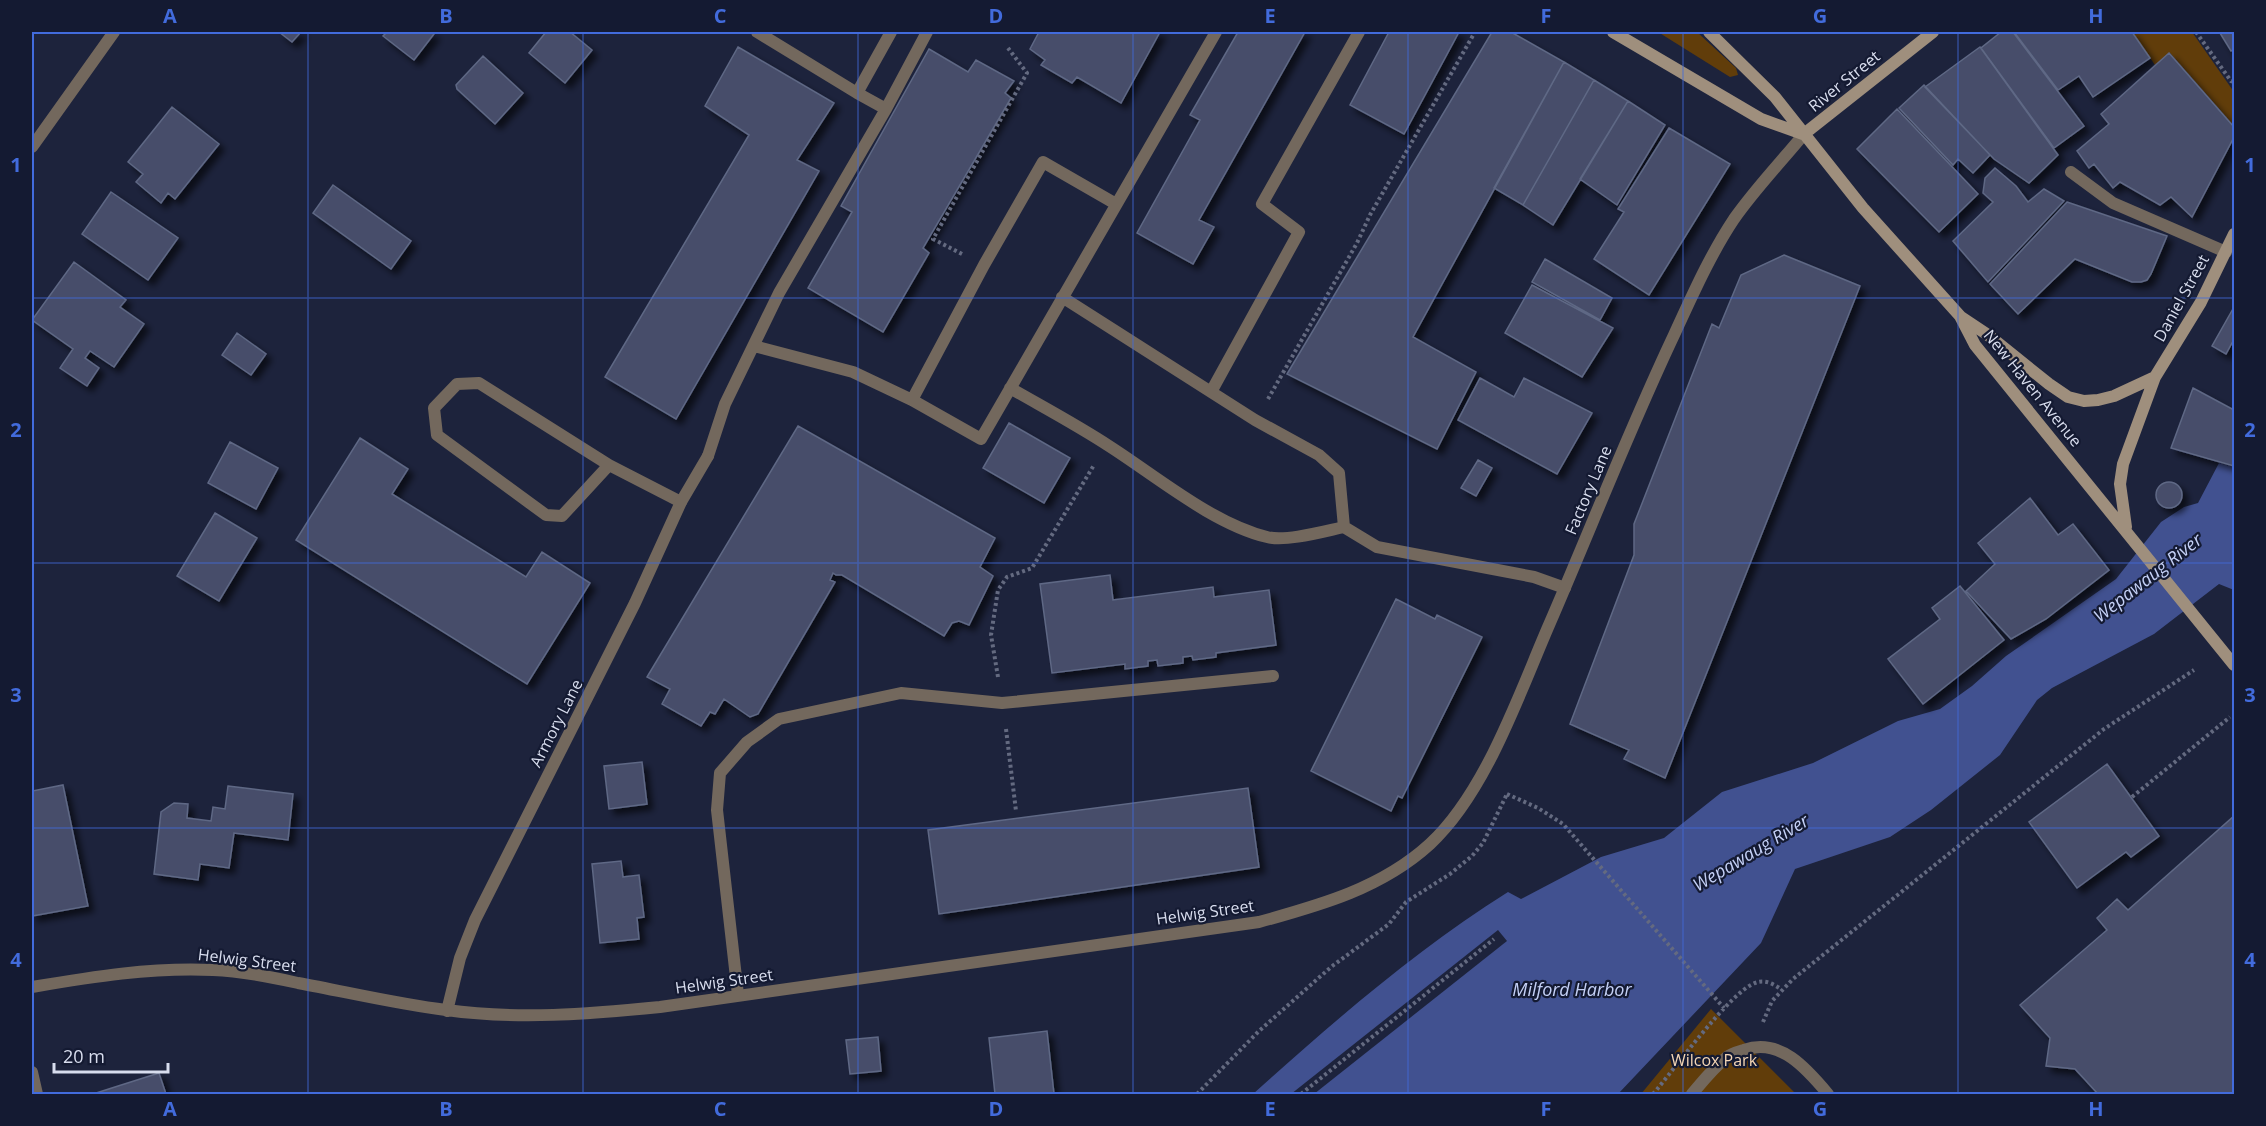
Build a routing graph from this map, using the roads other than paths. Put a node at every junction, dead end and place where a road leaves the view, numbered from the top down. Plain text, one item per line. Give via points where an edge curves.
1 (114, 32) edge
2 (757, 32) edge
3 (891, 32) edge
4 (927, 32) edge
5 (1216, 32) edge
6 (1359, 32) edge
7 (1613, 32) edge
8 (1709, 32) edge
9 (1933, 32) edge
10 (857, 93) junction
11 (886, 109) junction
12 (1804, 134) junction
13 (32, 147) edge
14 (2071, 172) dead end
15 (1116, 204) junction
16 (2235, 234) edge
17 (2226, 252) junction
18 (1062, 297) junction
19 (1960, 316) junction
20 (754, 346) junction
21 (2155, 377) junction
22 (1010, 388) junction
23 (1211, 392) junction
24 (912, 400) junction
25 (609, 465) junction
26 (681, 502) junction
27 (1344, 527) junction
28 (2126, 529) junction
29 (1565, 588) junction
30 (2235, 665) edge
31 (1273, 676) dead end
32 (1409, 862) joint
33 (32, 987) edge
34 (738, 995) junction
35 (447, 1011) junction
36 (32, 1072) edge
37 (37, 1095) edge
38 (1692, 1095) edge
39 (1828, 1095) edge

1 - 13 street
2 - 10 street
3 - 10 street
4 - 11 street, Armory Lane
5 - 15 street
6 - 23 street via 1262,204 1299,232
7 - 12 main road via 1761,119
8 - 12 main road, New Haven Avenue via 1775,97
9 - 12 main road, River Street
10 - 11 street
11 - 20 street, Armory Lane via 779,293
12 - 19 main road, New Haven Avenue via 1863,208
12 - 29 street, Factory Lane via 1734,219 1714,254 1656,373
14 - 17 street via 2113,202
15 - 18 street
15 - 24 street via 1043,162
16 - 17 main road, Daniel Street
17 - 21 main road, Daniel Street
18 - 22 street
18 - 23 street
19 - 21 main road via 2068,397 2098,400
19 - 28 main road, New Haven Avenue via 1974,345
20 - 24 street via 853,372
20 - 26 street, Armory Lane via 725,404 708,456
21 - 28 main road, Daniel Street via 2123,464 2120,484
22 - 24 street via 981,439
22 - 27 street via 1107,444 1233,525 1270,538
23 - 27 street via 1319,455 1339,473
25 - 25 street via 479,383 457,384 434,408 437,435 546,514 562,516
25 - 26 street
26 - 35 street, Armory Lane via 475,920 460,958
27 - 29 street via 1377,547 1534,577
28 - 30 main road, New Haven Avenue
29 - 32 street, Factory Lane via 1478,782 1449,824
31 - 34 street via 1002,703 901,693 779,719 747,742 720,773 717,810
32 - 34 street, Helwig Street via 1354,892 1259,922
33 - 35 street, Helwig Street via 94,976 215,970
34 - 35 street, Helwig Street via 660,1007 546,1017
36 - 37 street
38 - 39 street via 1729,1055 1754,1046 1779,1049 1806,1069

